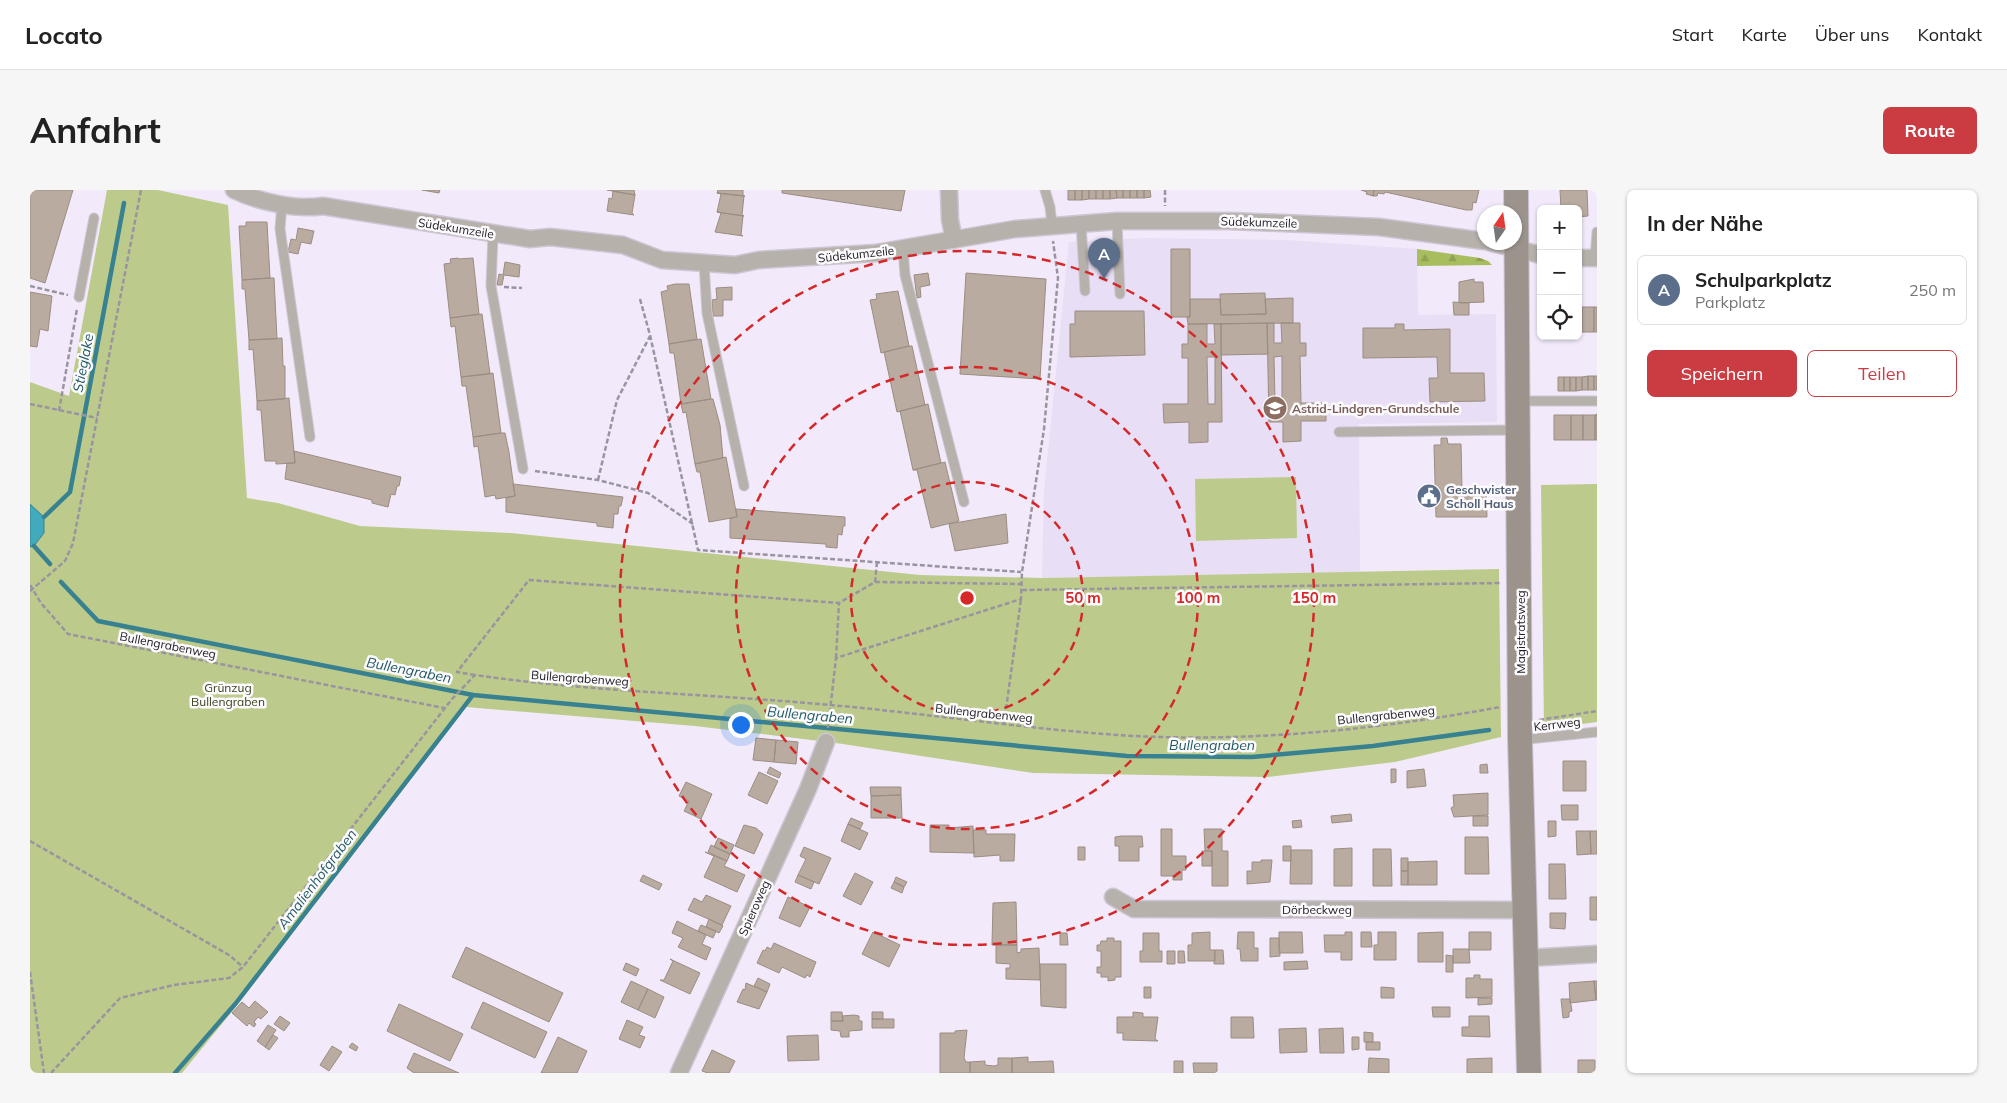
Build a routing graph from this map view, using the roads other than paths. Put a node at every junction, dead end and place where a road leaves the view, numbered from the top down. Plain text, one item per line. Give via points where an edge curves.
1 (234, 190) edge
2 (949, 190) edge
3 (1045, 190) edge
4 (1516, 190) edge
5 (282, 203) junction
6 (1516, 205) edge
7 (94, 218) dead end
8 (1117, 221) junction
9 (1081, 223) junction
10 (1052, 225) junction
11 (1597, 232) edge
12 (493, 234) junction
13 (954, 240) junction
14 (1477, 240) edge
15 (903, 249) junction
16 (1516, 250) edge
17 (1520, 250) edge
18 (1537, 254) edge
19 (1590, 258) edge
20 (704, 263) junction
21 (1085, 291) dead end
22 (1120, 294) dead end
23 (79, 297) road end
24 (1518, 401) junction
25 (1597, 401) edge
26 (1518, 430) junction
27 (1339, 432) dead end
28 (310, 437) dead end
29 (523, 469) road end
30 (744, 486) dead end
31 (964, 502) dead end
32 (1597, 732) edge
33 (1520, 740) junction
34 (826, 742) road end
35 (1114, 897) dead end
36 (1523, 910) junction
37 (1597, 954) edge
38 (1528, 958) junction
39 (679, 1073) edge
40 (1529, 1073) edge

1 - 5 street, Südekumzeile
2 - 13 street
3 - 10 lane
4 - 6 street, Magistratsweg
5 - 12 street, Südekumzeile via 309,208 323,206
5 - 28 lane via 280,229
7 - 23 lane
8 - 9 street, Südekumzeile
8 - 14 street, Südekumzeile via 1230,221 1379,227
8 - 22 lane
9 - 10 street, Südekumzeile
9 - 21 lane
10 - 13 street, Südekumzeile
11 - 19 lane
12 - 20 street, Südekumzeile via 623,245 662,260
12 - 29 lane via 491,286
13 - 15 street, Südekumzeile
15 - 20 street, Südekumzeile via 735,264
15 - 31 lane via 906,275
16 - 24 street, Magistratsweg
17 - 18 street
20 - 30 lane via 707,313
24 - 25 lane
24 - 26 street, Magistratsweg
26 - 27 lane
26 - 33 street, Magistratsweg
32 - 33 lane, Kerrweg
33 - 36 street, Magistratsweg
34 - 39 street, Spieroweg via 808,790
35 - 36 street, Dörbeckweg via 1134,909
36 - 38 street, Magistratsweg
37 - 38 street
38 - 40 street, Magistratsweg

